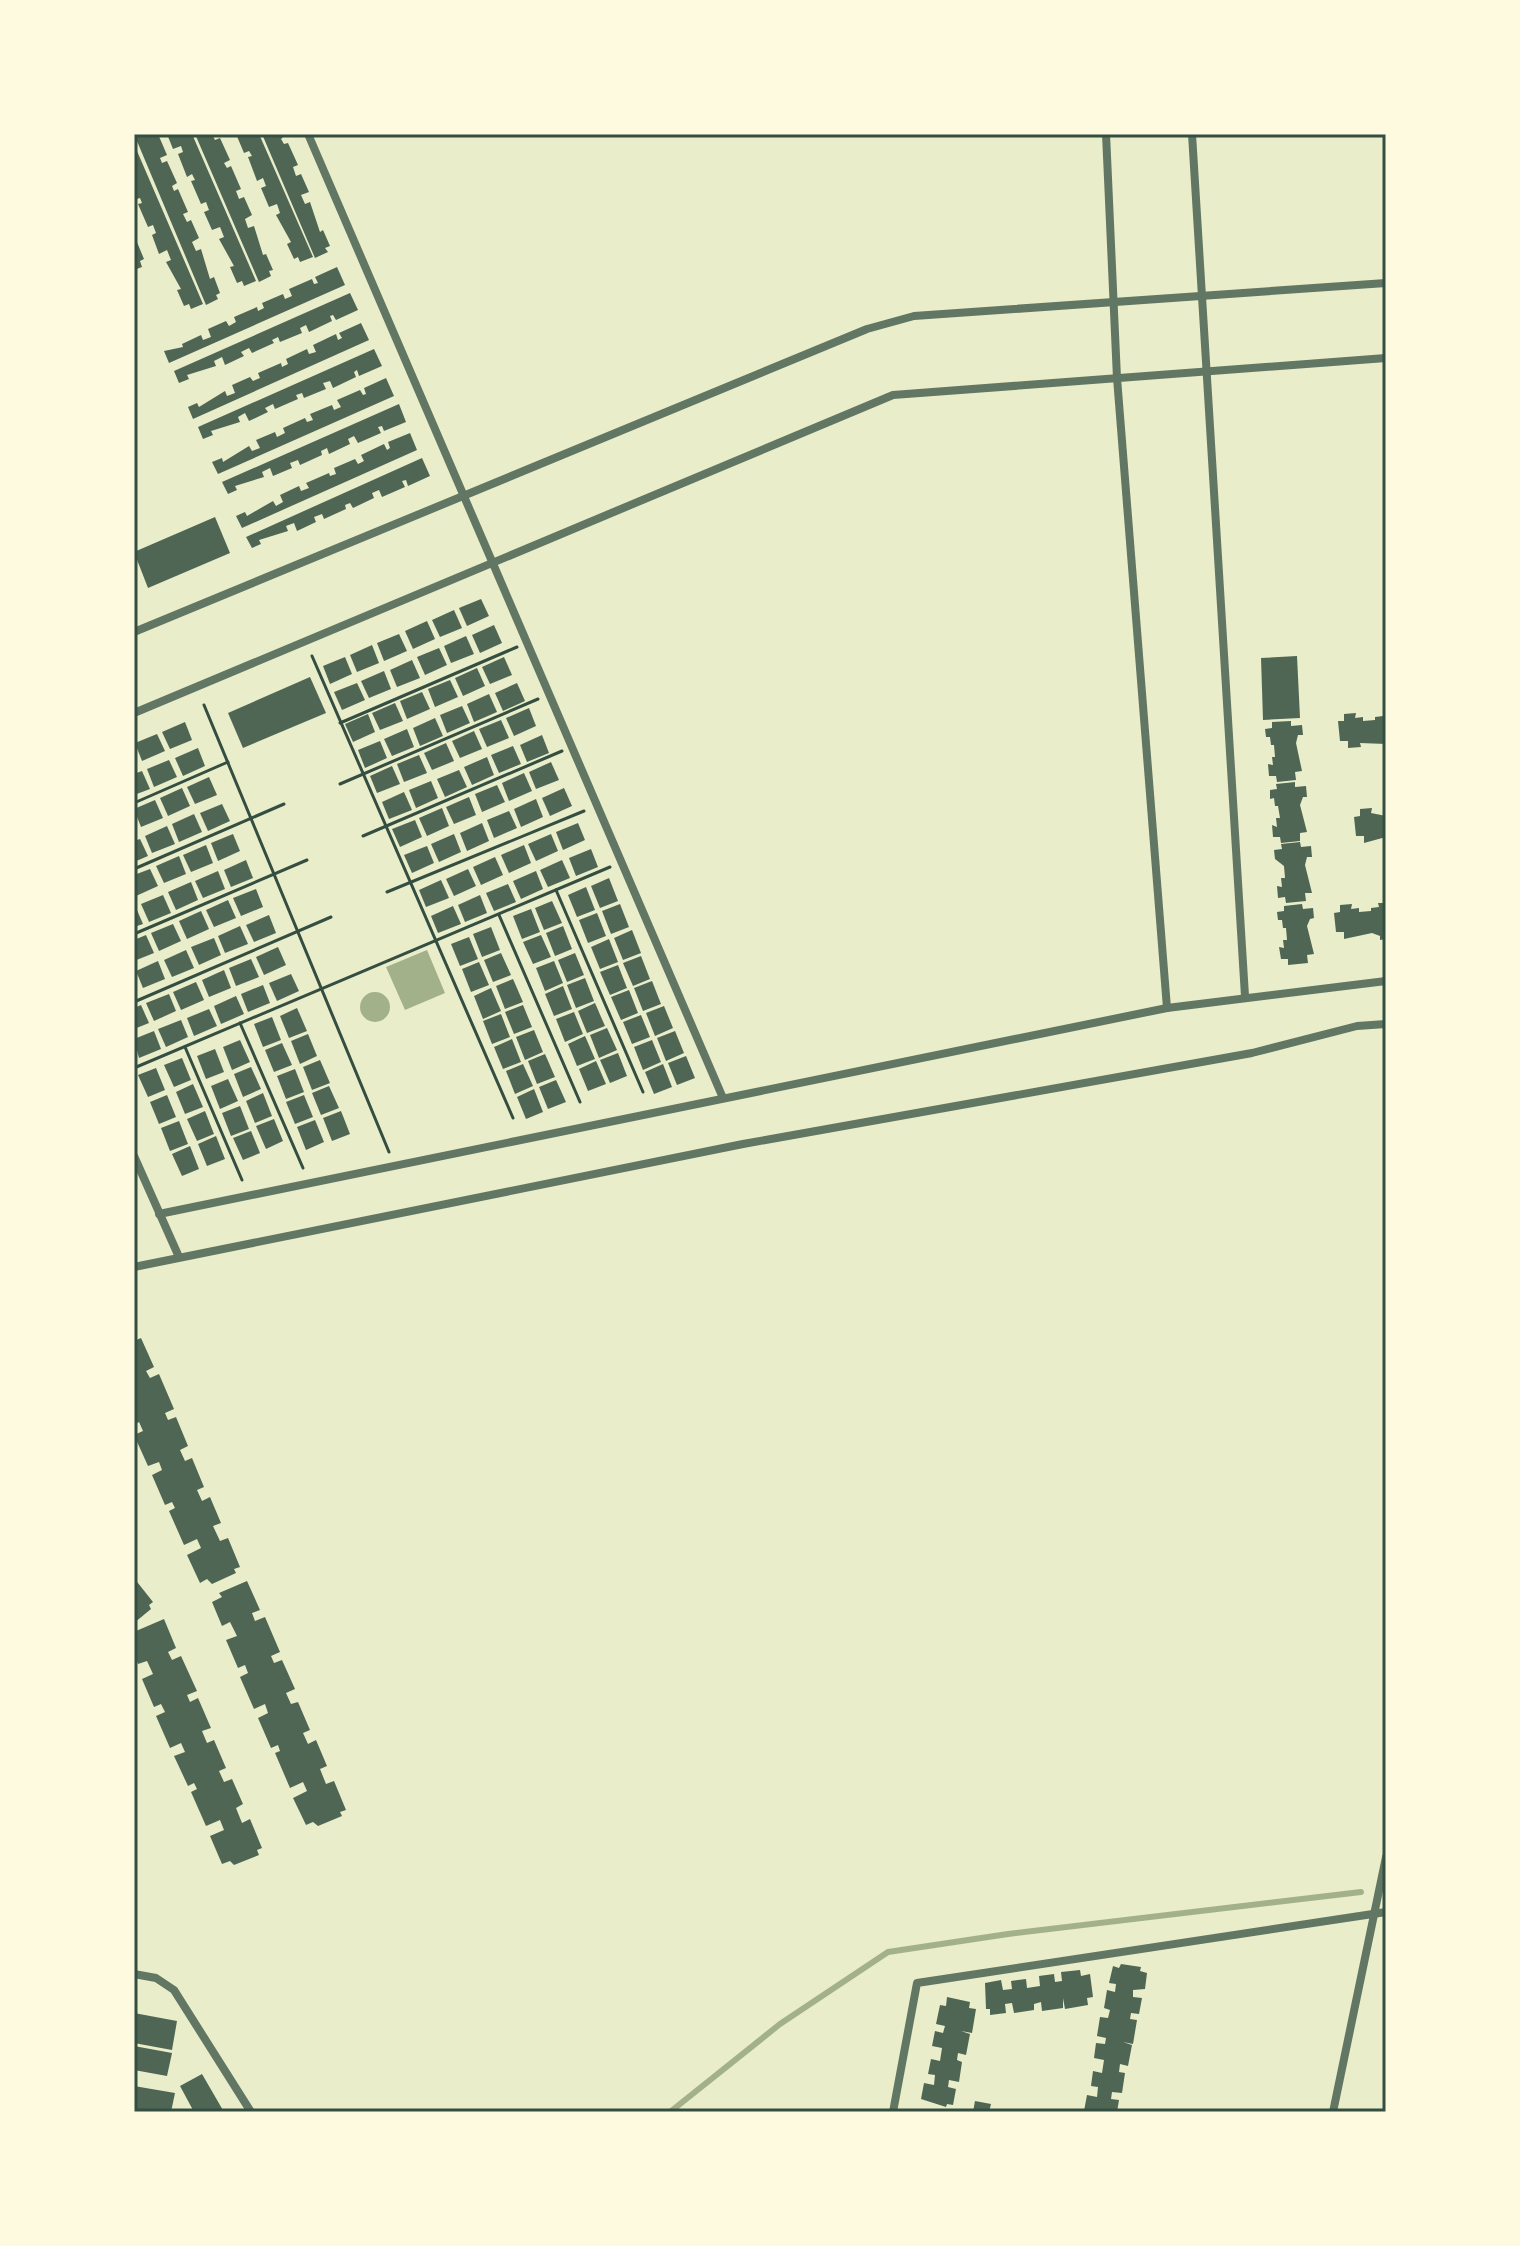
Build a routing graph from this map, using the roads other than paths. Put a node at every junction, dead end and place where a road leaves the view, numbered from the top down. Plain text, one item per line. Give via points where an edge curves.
1 (308, 134) edge
2 (1106, 134) edge
3 (1192, 134) edge
4 (1386, 283) edge
5 (1202, 296) junction
6 (1113, 302) junction
7 (1386, 358) edge
8 (1207, 370) junction
9 (1117, 378) junction
10 (465, 495) junction
11 (494, 562) junction
12 (134, 632) edge
13 (134, 713) edge
14 (1386, 981) edge
15 (1245, 996) junction
16 (1167, 1008) junction
17 (1386, 1024) edge
18 (723, 1098) junction
19 (134, 1156) edge
20 (159, 1214) junction
21 (179, 1257) junction
22 (134, 1267) edge
23 (1386, 1857) edge
24 (1386, 1912) edge
25 (1375, 1914) junction
26 (134, 1974) edge
27 (251, 2112) edge
28 (893, 2112) edge
29 (1333, 2112) edge

1 - 10 street
2 - 6 street
3 - 5 street
4 - 5 street
5 - 6 street
5 - 8 street
6 - 9 street
6 - 10 street via 914,316 867,329
7 - 8 street
8 - 9 street
8 - 15 street
9 - 11 street via 893,395
9 - 16 street
10 - 11 street
10 - 12 street
11 - 13 street
11 - 18 street
14 - 15 street
15 - 16 street
16 - 18 street
17 - 21 street via 743,1144
18 - 20 street
19 - 20 street
20 - 21 street
21 - 22 street
23 - 25 street
24 - 25 street
25 - 28 street via 917,1983
25 - 29 street
26 - 27 street via 156,1978 174,1990

